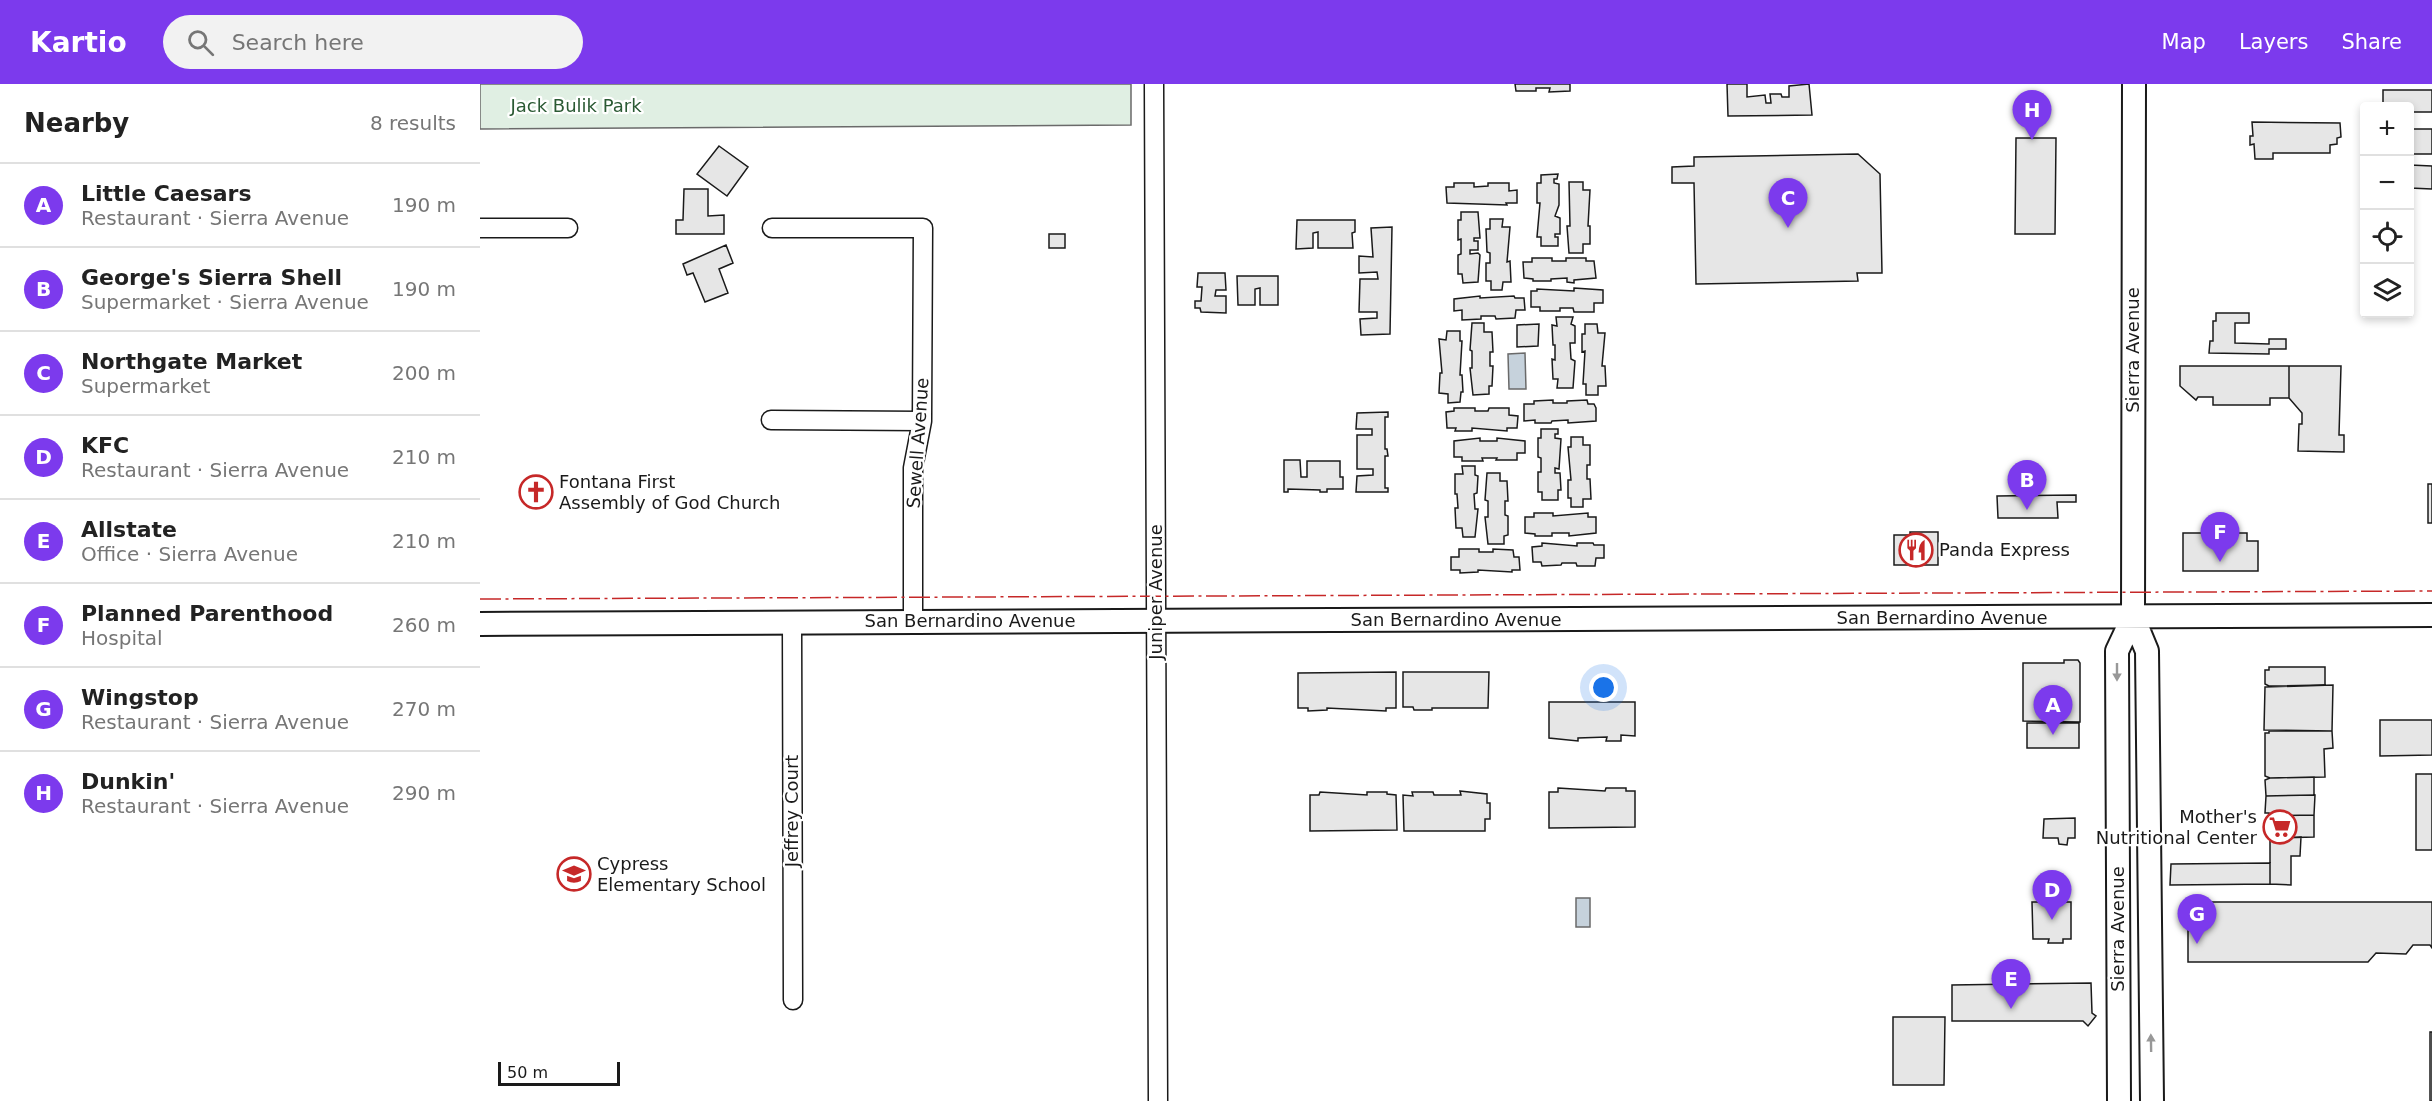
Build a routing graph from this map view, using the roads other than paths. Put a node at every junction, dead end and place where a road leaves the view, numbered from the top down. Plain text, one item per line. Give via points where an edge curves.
1 (1154, 84) edge
2 (2134, 84) edge
3 (480, 228) edge
4 (568, 228) dead end
5 (772, 228) dead end
6 (771, 420) dead end
7 (922, 421) junction
8 (2432, 615) edge
9 (2133, 617) junction
10 (1156, 620) junction
11 (913, 621) junction
12 (792, 622) junction
13 (480, 624) edge
14 (2118, 989) junction
15 (793, 1000) dead end
16 (1158, 1101) edge
17 (2119, 1101) edge
18 (2133, 1101) edge
19 (2152, 1101) edge

1 - 10 street, Juniper Avenue
2 - 9 main road, Sierra Avenue
3 - 4 street
5 - 7 street, Sewell Avenue via 924,228
6 - 7 street
7 - 11 street, Sewell Avenue via 913,468
8 - 9 main road, San Bernardino Avenue
9 - 10 main road, San Bernardino Avenue
9 -> 14 main road, Sierra Avenue via 2117,651
19 -> 9 main road, Sierra Avenue via 2147,651
10 - 11 main road, San Bernardino Avenue
10 - 16 street, Juniper Avenue
11 - 12 main road, San Bernardino Avenue
12 - 13 main road, San Bernardino Avenue
12 - 15 street, Jeffrey Court
14 - 17 main road, Sierra Avenue
14 - 18 main road via 2133,1034

